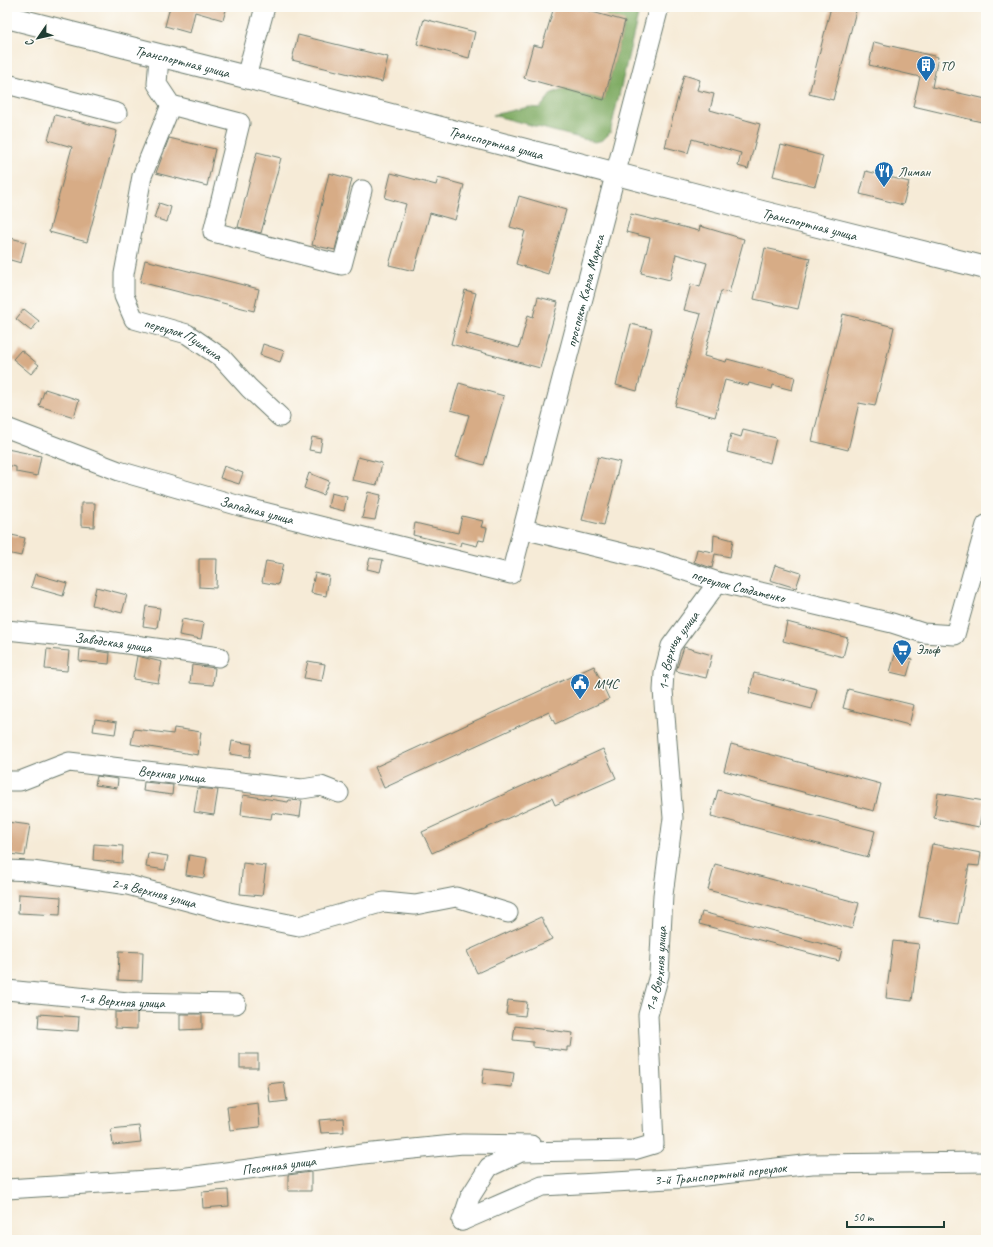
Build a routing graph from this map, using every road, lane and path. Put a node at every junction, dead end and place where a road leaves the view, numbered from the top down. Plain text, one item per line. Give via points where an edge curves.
1 (265, 7) edge
2 (659, 7) edge
3 (7, 17) edge
4 (159, 56) junction
5 (246, 77) junction
6 (7, 84) edge
7 (171, 105) junction
8 (117, 113) dead end
9 (615, 172) junction
10 (362, 190) dead end
11 (986, 268) edge
12 (280, 417) dead end
13 (7, 428) edge
14 (986, 525) edge
15 (523, 529) junction
16 (511, 574) joint
17 (718, 582) junction
18 (7, 630) edge
19 (219, 657) dead end
20 (7, 781) edge
21 (339, 793) dead end
22 (7, 870) edge
23 (508, 913) dead end
24 (7, 990) edge
25 (236, 1004) dead end
26 (550, 1152) junction
27 (986, 1162) edge
28 (7, 1189) edge
29 (462, 1221) joint

1 - 5 street
2 - 9 street, проспект Карла Маркса
3 - 4 main road, Транспортная улица
4 - 5 main road, Транспортная улица
4 - 7 street via 157,84
5 - 9 main road, Транспортная улица
6 - 8 street
7 - 10 street via 240,123 213,232 342,265
7 - 12 street, переулок Пушкина via 142,176 124,274 124,296 134,319 187,334 222,358
9 - 11 main road, Транспортная улица
9 - 15 street, проспект Карла Маркса
13 - 16 street, Западная улица via 149,480 268,514
14 - 17 street, переулок Солдатенко via 955,635 923,633 892,623
15 - 16 street, проспект Карла Маркса
15 - 17 street, переулок Солдатенко via 659,562
17 - 26 street, 1-я Верхняя улица via 671,646 664,673 663,690 673,818 663,895 659,975 648,1015 654,1144 634,1150
18 - 19 street, Заводская улица
20 - 21 street, Верхняя улица via 20,781 69,762 302,789 321,786
22 - 23 street, 2-я Верхняя улица via 32,871 128,885 229,912 299,926 384,902 415,905 456,896
24 - 25 street, 1-я Верхняя улица via 128,1002
26 - 28 street, Песочная улица via 531,1145 463,1144 180,1178
26 - 29 street, 1-я Верхняя улица via 521,1152 489,1167 470,1197
27 - 29 street, 3-й Транспортный переулок via 812,1164 687,1178 542,1186

